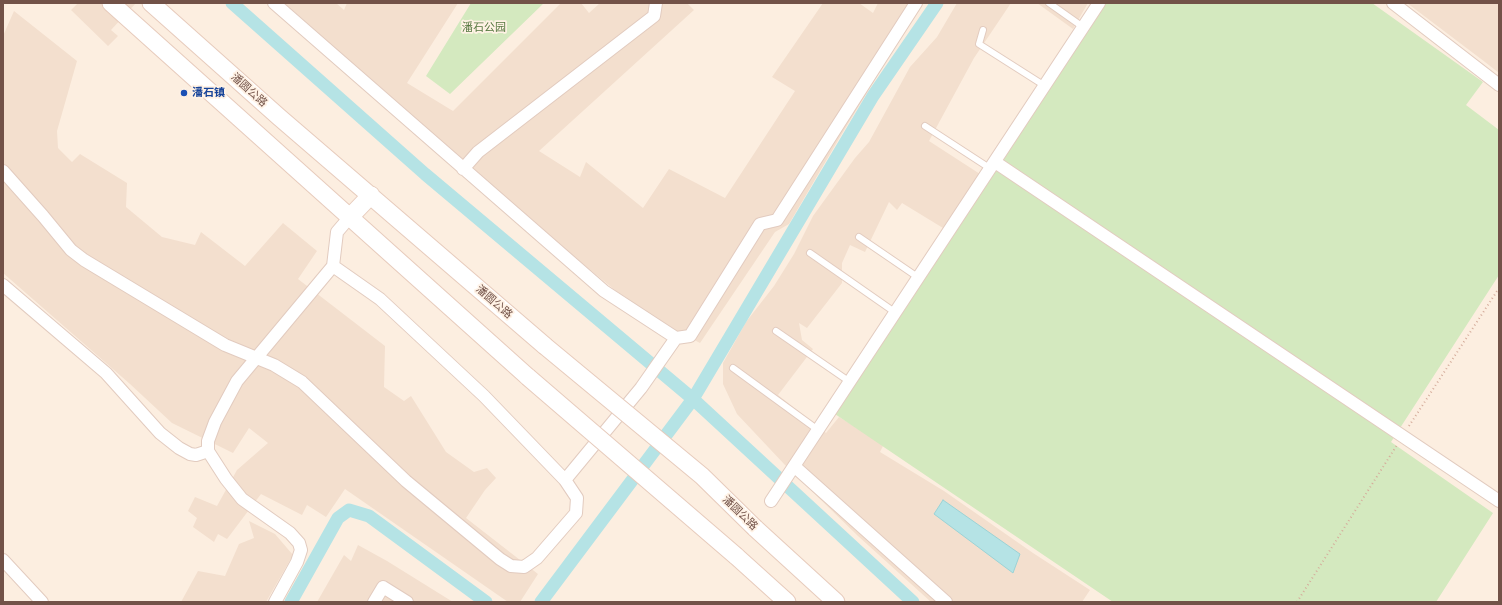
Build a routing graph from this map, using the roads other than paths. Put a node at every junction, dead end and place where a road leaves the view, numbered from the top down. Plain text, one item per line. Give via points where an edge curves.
1 (111, 3) edge
2 (151, 3) edge
3 (274, 3) edge
4 (656, 3) edge
5 (916, 3) edge
6 (1049, 3) edge
7 (1099, 3) edge
8 (1394, 3) edge
9 (1083, 27) junction
10 (983, 30) dead end
11 (1499, 85) edge
12 (1044, 86) junction
13 (925, 126) dead end
14 (993, 165) junction
15 (463, 169) junction
16 (3, 171) edge
17 (371, 196) junction
18 (349, 218) junction
19 (859, 237) dead end
20 (810, 253) dead end
21 (333, 266) junction
22 (919, 278) junction
23 (3, 285) edge
24 (896, 313) junction
25 (776, 331) dead end
26 (674, 342) junction
27 (256, 357) junction
28 (733, 368) dead end
29 (850, 382) junction
30 (818, 430) junction
31 (208, 451) junction
32 (792, 468) junction
33 (565, 480) junction
34 (771, 501) dead end
35 (1499, 502) edge
36 (3, 560) edge
37 (42, 602) edge
38 (275, 602) edge
39 (374, 602) edge
40 (407, 602) edge
41 (788, 602) edge
42 (836, 602) edge
43 (946, 602) edge

1 - 18 main road
2 - 17 main road, 潘圆公路
3 - 15 street
4 - 15 street via 654,16 478,152
5 - 26 street via 777,220 760,224 690,336
6 - 9 lane
7 - 9 street
8 - 11 street
9 - 12 street
10 - 12 lane via 979,44
12 - 14 street
13 - 14 lane
14 - 22 street
14 - 35 street
15 - 26 street via 604,291
16 - 27 street via 71,250 84,260 225,345
17 - 18 main road
17 - 42 main road, 潘圆公路, bridge via 545,346 702,476
18 - 21 street via 337,232
18 - 41 main road, bridge
19 - 22 lane
20 - 24 lane
21 - 27 street
21 - 33 street via 386,305 484,396
22 - 24 street
23 - 31 street via 106,374 160,433 190,454
24 - 29 street
25 - 29 lane
26 - 33 street via 641,388
27 - 31 street via 236,381 215,422 208,441
27 - 33 street via 302,382 406,481 511,566 524,567 537,558 576,513 577,498
28 - 30 lane
29 - 30 street
30 - 32 street
31 - 38 street via 242,499 299,542 301,550 297,562
32 - 34 street
32 - 43 street
36 - 37 street
39 - 40 street via 383,587

